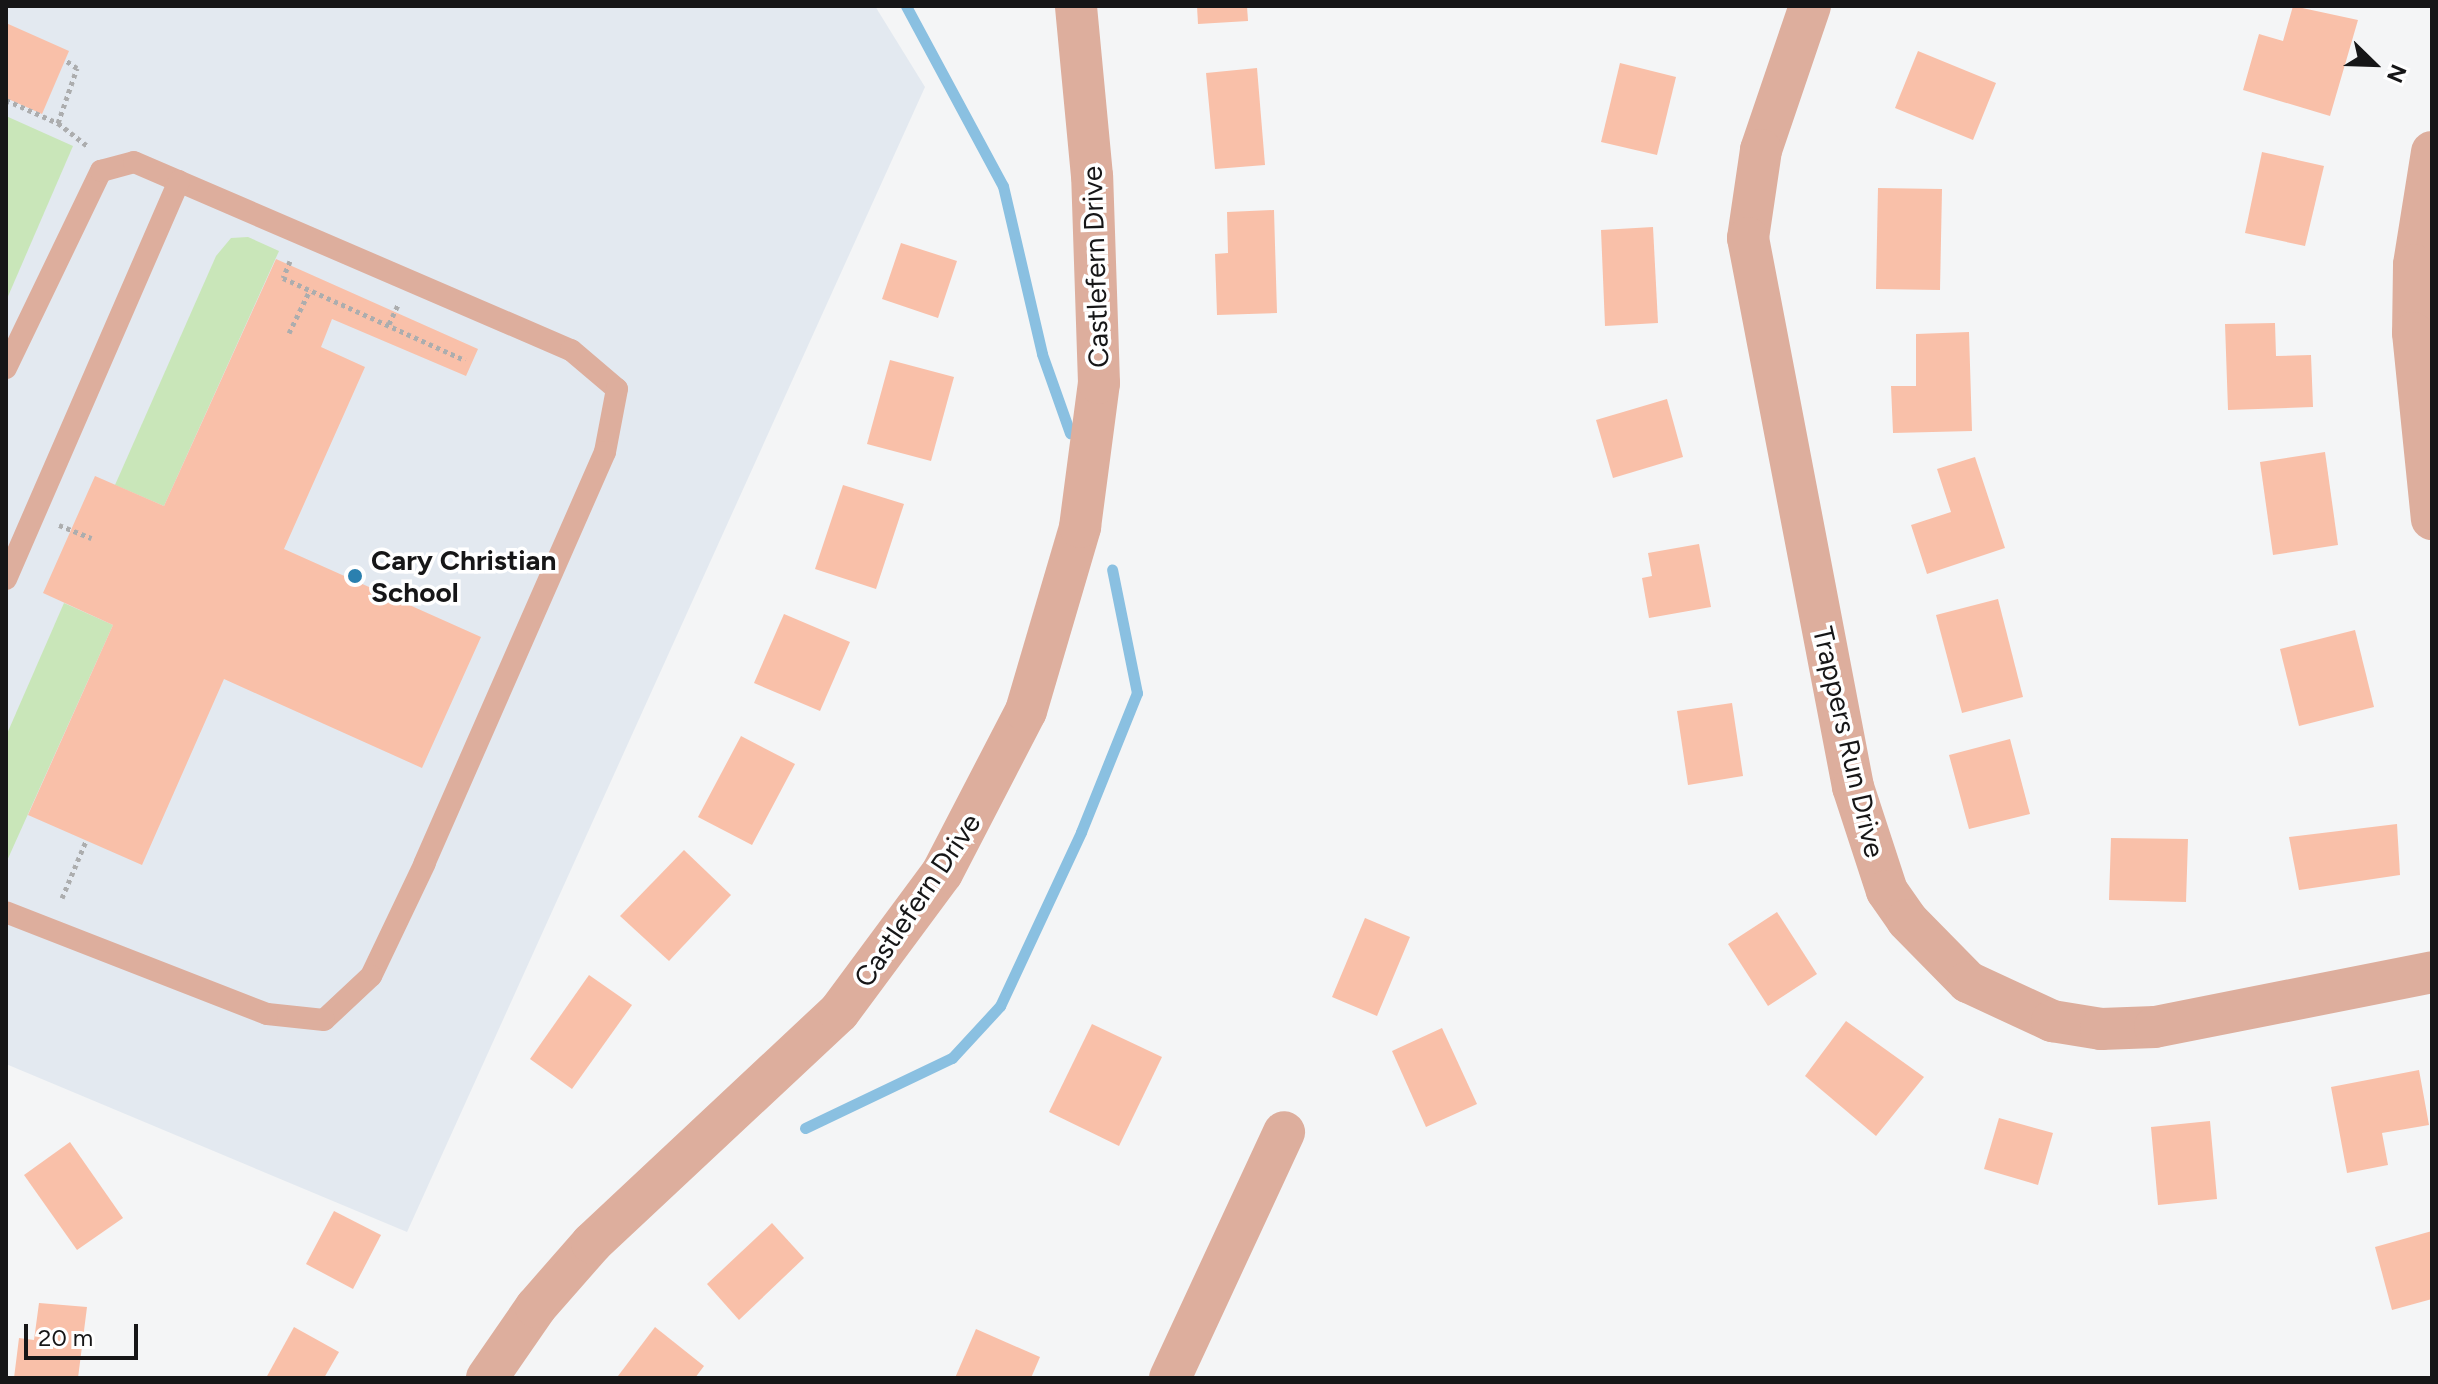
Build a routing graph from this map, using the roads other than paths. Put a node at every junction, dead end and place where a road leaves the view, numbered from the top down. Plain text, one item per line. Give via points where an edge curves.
1 (1076, 6) edge
2 (1810, 6) edge
3 (2432, 152) edge
4 (179, 181) junction
5 (6, 368) edge
6 (2432, 519) edge
7 (6, 579) edge
8 (6, 912) edge
9 (2432, 972) edge
10 (1284, 1132) dead end
11 (487, 1378) edge
12 (1170, 1378) edge

1 - 11 street, Castlefern Drive via 1092,176 1099,383 1080,527 1026,711 942,873 839,1012 592,1243 536,1307
2 - 9 street, Trappers Run Drive via 1761,150 1748,238 1853,787 1887,891 1916,931 1968,982 2052,1021 2077,1025 2155,1027
3 - 6 street via 2414,265 2413,333
4 - 5 lane via 134,162 101,171
4 - 7 lane
4 - 8 lane via 571,350 617,389 605,452 371,976 324,1020 267,1014
10 - 12 street

